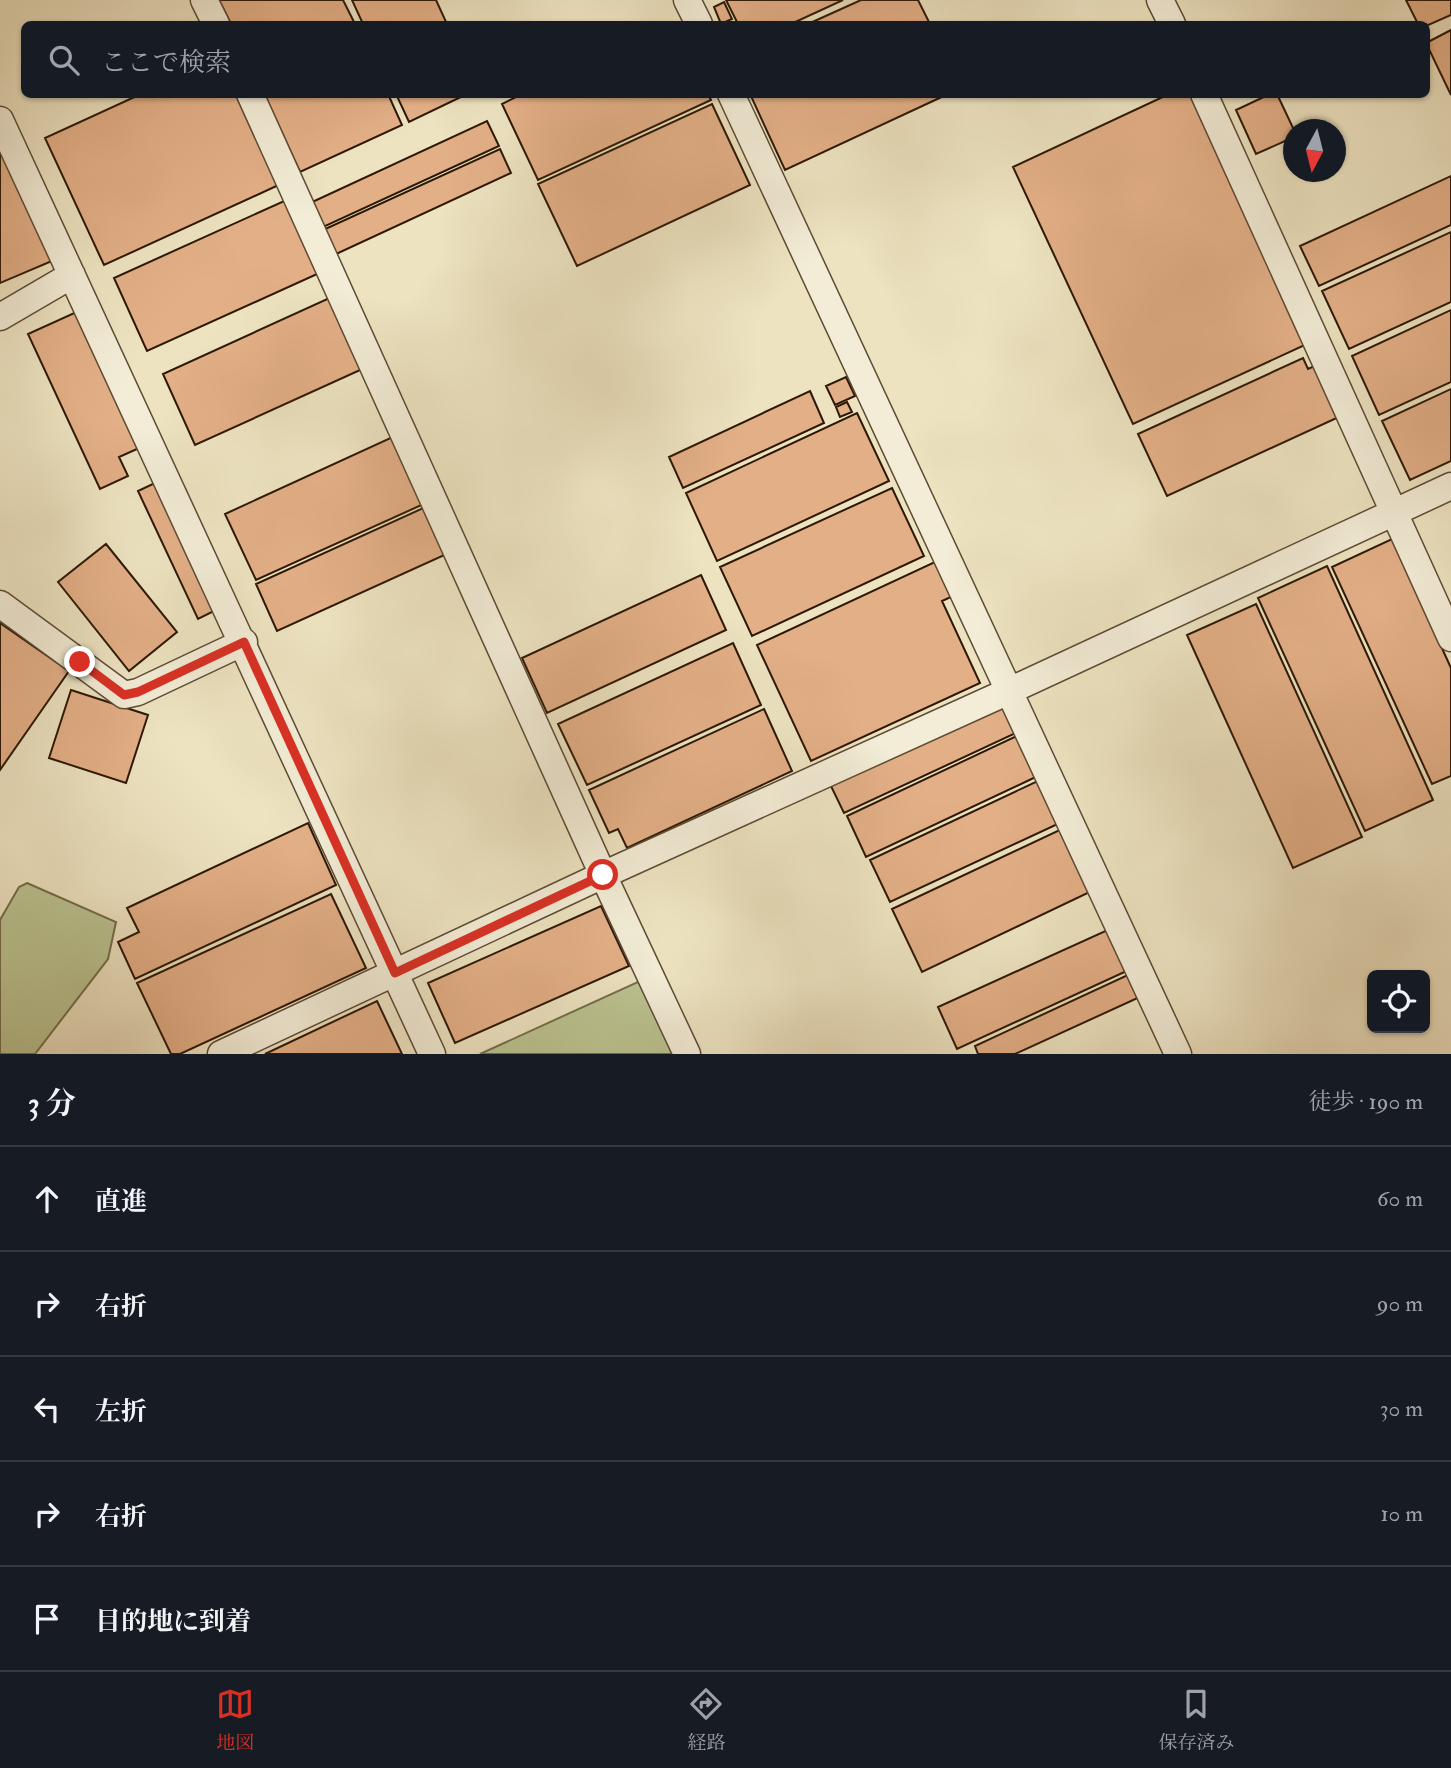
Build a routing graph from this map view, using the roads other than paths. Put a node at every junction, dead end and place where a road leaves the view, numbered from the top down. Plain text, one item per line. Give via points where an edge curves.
1 (204, 0) edge
2 (687, 0) edge
3 (1160, 0) edge
4 (214, 21) edge
5 (698, 21) edge
6 (1170, 21) edge
7 (252, 98) edge
8 (733, 98) edge
9 (1206, 98) edge
10 (0, 120) edge
11 (72, 275) junction
12 (0, 317) edge
13 (1451, 486) edge
14 (1395, 512) junction
15 (0, 604) edge
16 (1451, 638) edge
17 (244, 642) junction
18 (1009, 691) junction
19 (603, 875) junction
20 (395, 973) junction
21 (221, 1054) edge
22 (432, 1054) edge
23 (687, 1054) edge
24 (1178, 1054) edge

1 - 4 street
2 - 5 street
3 - 6 street
7 - 19 street
8 - 18 street
9 - 14 street
10 - 11 street
11 - 12 street
11 - 17 street
13 - 14 street
14 - 16 street
14 - 18 street
15 - 17 street via 124,695
17 - 20 street
18 - 19 street
18 - 24 street
19 - 20 street
19 - 23 street
20 - 21 street
20 - 22 street

